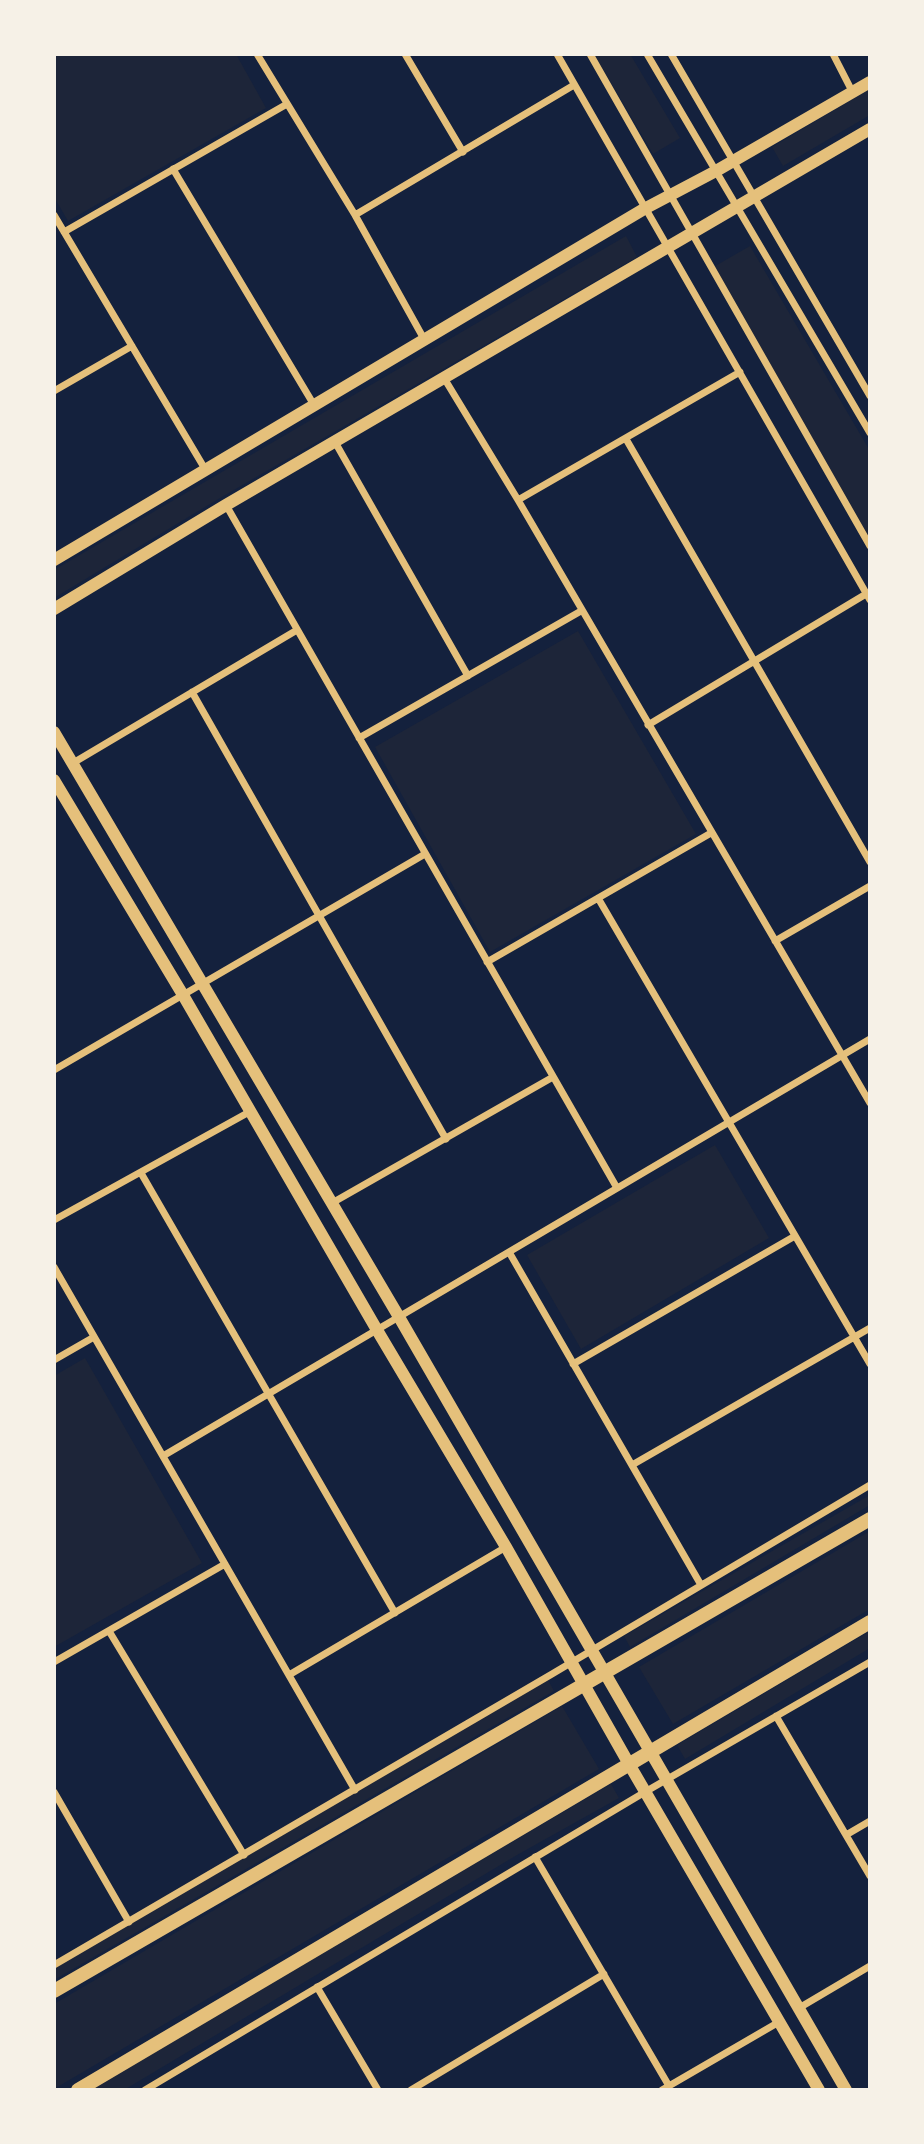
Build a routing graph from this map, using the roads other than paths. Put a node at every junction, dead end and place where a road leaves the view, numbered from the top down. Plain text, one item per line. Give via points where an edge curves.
1 (257, 54) edge
2 (405, 54) edge
3 (557, 54) edge
4 (590, 54) edge
5 (647, 54) edge
6 (671, 54) edge
7 (832, 54) edge
8 (870, 82) edge
9 (574, 85) junction
10 (853, 93) junction
11 (287, 104) junction
12 (870, 129) edge
13 (463, 152) junction
14 (733, 160) junction
15 (173, 169) junction
16 (716, 171) junction
17 (670, 195) junction
18 (754, 195) junction
19 (736, 206) junction
20 (644, 209) junction
21 (54, 215) edge
22 (355, 215) junction
23 (64, 232) junction
24 (691, 232) junction
25 (666, 247) junction
26 (424, 339) junction
27 (132, 346) junction
28 (740, 372) junction
29 (444, 378) junction
30 (54, 391) edge
31 (870, 396) edge
32 (314, 405) junction
33 (870, 433) edge
34 (626, 439) junction
35 (335, 442) junction
36 (205, 469) junction
37 (518, 500) junction
38 (226, 505) junction
39 (870, 546) edge
40 (54, 560) edge
41 (868, 597) edge
42 (54, 609) edge
43 (581, 611) junction
44 (297, 630) junction
45 (754, 662) junction
46 (468, 676) junction
47 (192, 692) junction
48 (648, 725) junction
49 (54, 732) edge
50 (359, 738) junction
51 (73, 763) junction
52 (54, 780) edge
53 (711, 833) junction
54 (425, 854) junction
55 (870, 862) edge
56 (870, 886) edge
57 (598, 898) junction
58 (319, 916) junction
59 (775, 941) junction
60 (487, 962) junction
61 (204, 983) junction
62 (183, 995) junction
63 (870, 1039) edge
64 (842, 1056) junction
65 (54, 1070) edge
66 (553, 1077) junction
67 (870, 1103) edge
68 (251, 1111) junction
69 (729, 1122) junction
70 (446, 1139) junction
71 (141, 1173) junction
72 (617, 1188) junction
73 (332, 1203) junction
74 (54, 1220) edge
75 (795, 1236) junction
76 (509, 1252) junction
77 (54, 1267) edge
78 (399, 1317) junction
79 (870, 1328) edge
80 (377, 1330) junction
81 (94, 1337) junction
82 (854, 1337) junction
83 (54, 1360) edge
84 (573, 1364) junction
85 (870, 1364) edge
86 (267, 1394) junction
87 (163, 1456) junction
88 (632, 1465) junction
89 (870, 1485) edge
90 (870, 1519) edge
91 (506, 1547) junction
92 (225, 1564) junction
93 (701, 1585) junction
94 (395, 1613) junction
95 (870, 1622) edge
96 (109, 1631) junction
97 (592, 1650) junction
98 (870, 1661) edge
99 (54, 1662) edge
100 (572, 1662) junction
101 (605, 1674) junction
102 (289, 1675) junction
103 (584, 1685) junction
104 (776, 1716) junction
105 (650, 1752) junction
106 (629, 1764) junction
107 (665, 1780) junction
108 (355, 1790) junction
109 (54, 1792) edge
110 (645, 1792) junction
111 (62, 1806) junction
112 (54, 1811) edge
113 (870, 1821) edge
114 (846, 1835) junction
115 (244, 1855) junction
116 (535, 1857) junction
117 (870, 1876) edge
118 (129, 1922) junction
119 (54, 1965) edge
120 (870, 1966) edge
121 (604, 1974) junction
122 (317, 1987) junction
123 (54, 1991) edge
124 (799, 2008) junction
125 (779, 2022) junction
126 (665, 2088) edge
127 (78, 2090) edge
128 (145, 2090) edge
129 (378, 2090) edge
130 (411, 2090) edge
131 (819, 2090) edge
132 (846, 2090) edge

1 - 11 street
2 - 13 street
3 - 9 street
4 - 17 street
5 - 16 street
6 - 14 street
7 - 10 street
8 - 10 street
9 - 13 street
9 - 20 street
10 - 14 street
11 - 15 street
11 - 22 street
12 - 18 street
13 - 22 street
14 - 16 street
14 - 18 street
15 - 23 street
15 - 32 street
16 - 17 street
16 - 19 street
17 - 20 street
17 - 24 street
18 - 19 street
18 - 31 street
19 - 24 street
19 - 33 street
20 - 25 street
20 - 26 street
21 - 23 street
22 - 26 street
23 - 27 street
24 - 25 street
24 - 39 street
25 - 28 street
25 - 29 street
26 - 32 street
27 - 30 street
27 - 36 street
28 - 34 street
28 - 41 street
29 - 35 street
29 - 37 street
32 - 36 street
34 - 37 street
34 - 45 street
35 - 38 street
35 - 46 street
36 - 40 street
37 - 43 street
38 - 42 street
38 - 44 street
41 - 45 street
43 - 46 street
43 - 48 street
44 - 47 street
44 - 50 street
45 - 48 street
45 - 55 street
46 - 50 street
47 - 51 street
47 - 58 street
48 - 53 street
49 - 51 street
50 - 54 street
51 - 61 street
52 - 62 street
53 - 57 street
53 - 59 street
54 - 58 street
54 - 60 street
56 - 59 street
57 - 60 street
57 - 69 street
58 - 61 street
58 - 70 street
59 - 64 street
60 - 66 street
61 - 62 street
61 - 73 street
62 - 65 street
62 - 68 street
63 - 64 street
64 - 67 street
64 - 69 street
66 - 70 street
66 - 72 street
68 - 71 street
68 - 80 street
69 - 72 street
69 - 75 street
70 - 73 street
71 - 74 street
71 - 86 street
72 - 76 street
73 - 78 street
75 - 82 street
75 - 84 street
76 - 78 street
76 - 84 street
77 - 81 street
78 - 80 street
78 - 97 street
79 - 82 street
80 - 86 street
80 - 91 street
81 - 83 street
81 - 87 street
82 - 85 street
82 - 88 street
84 - 88 street
86 - 87 street
86 - 94 street
87 - 92 street
88 - 93 street
89 - 93 street
90 - 101 main road
91 - 94 street
91 - 100 street
92 - 96 street
92 - 102 street
93 - 97 street
94 - 102 street
95 - 105 main road
96 - 99 street
96 - 115 street
97 - 100 street
97 - 101 street
98 - 104 street
100 - 103 street
100 - 108 street
101 - 103 main road
101 - 105 street
102 - 108 street
103 - 106 street
103 - 123 main road
104 - 107 street
104 - 114 street
105 - 106 main road
105 - 107 street
106 - 110 street
106 - 127 main road
107 - 110 street
107 - 124 street
108 - 115 street
109 - 111 street
110 - 116 street
110 - 125 street
111 - 112 street
111 - 118 street
113 - 114 street
114 - 117 street
115 - 118 street
116 - 121 street
116 - 122 street
118 - 119 street
120 - 124 street
121 - 126 street
121 - 130 street
122 - 128 street
122 - 129 street
124 - 132 street
125 - 126 street
125 - 131 street

